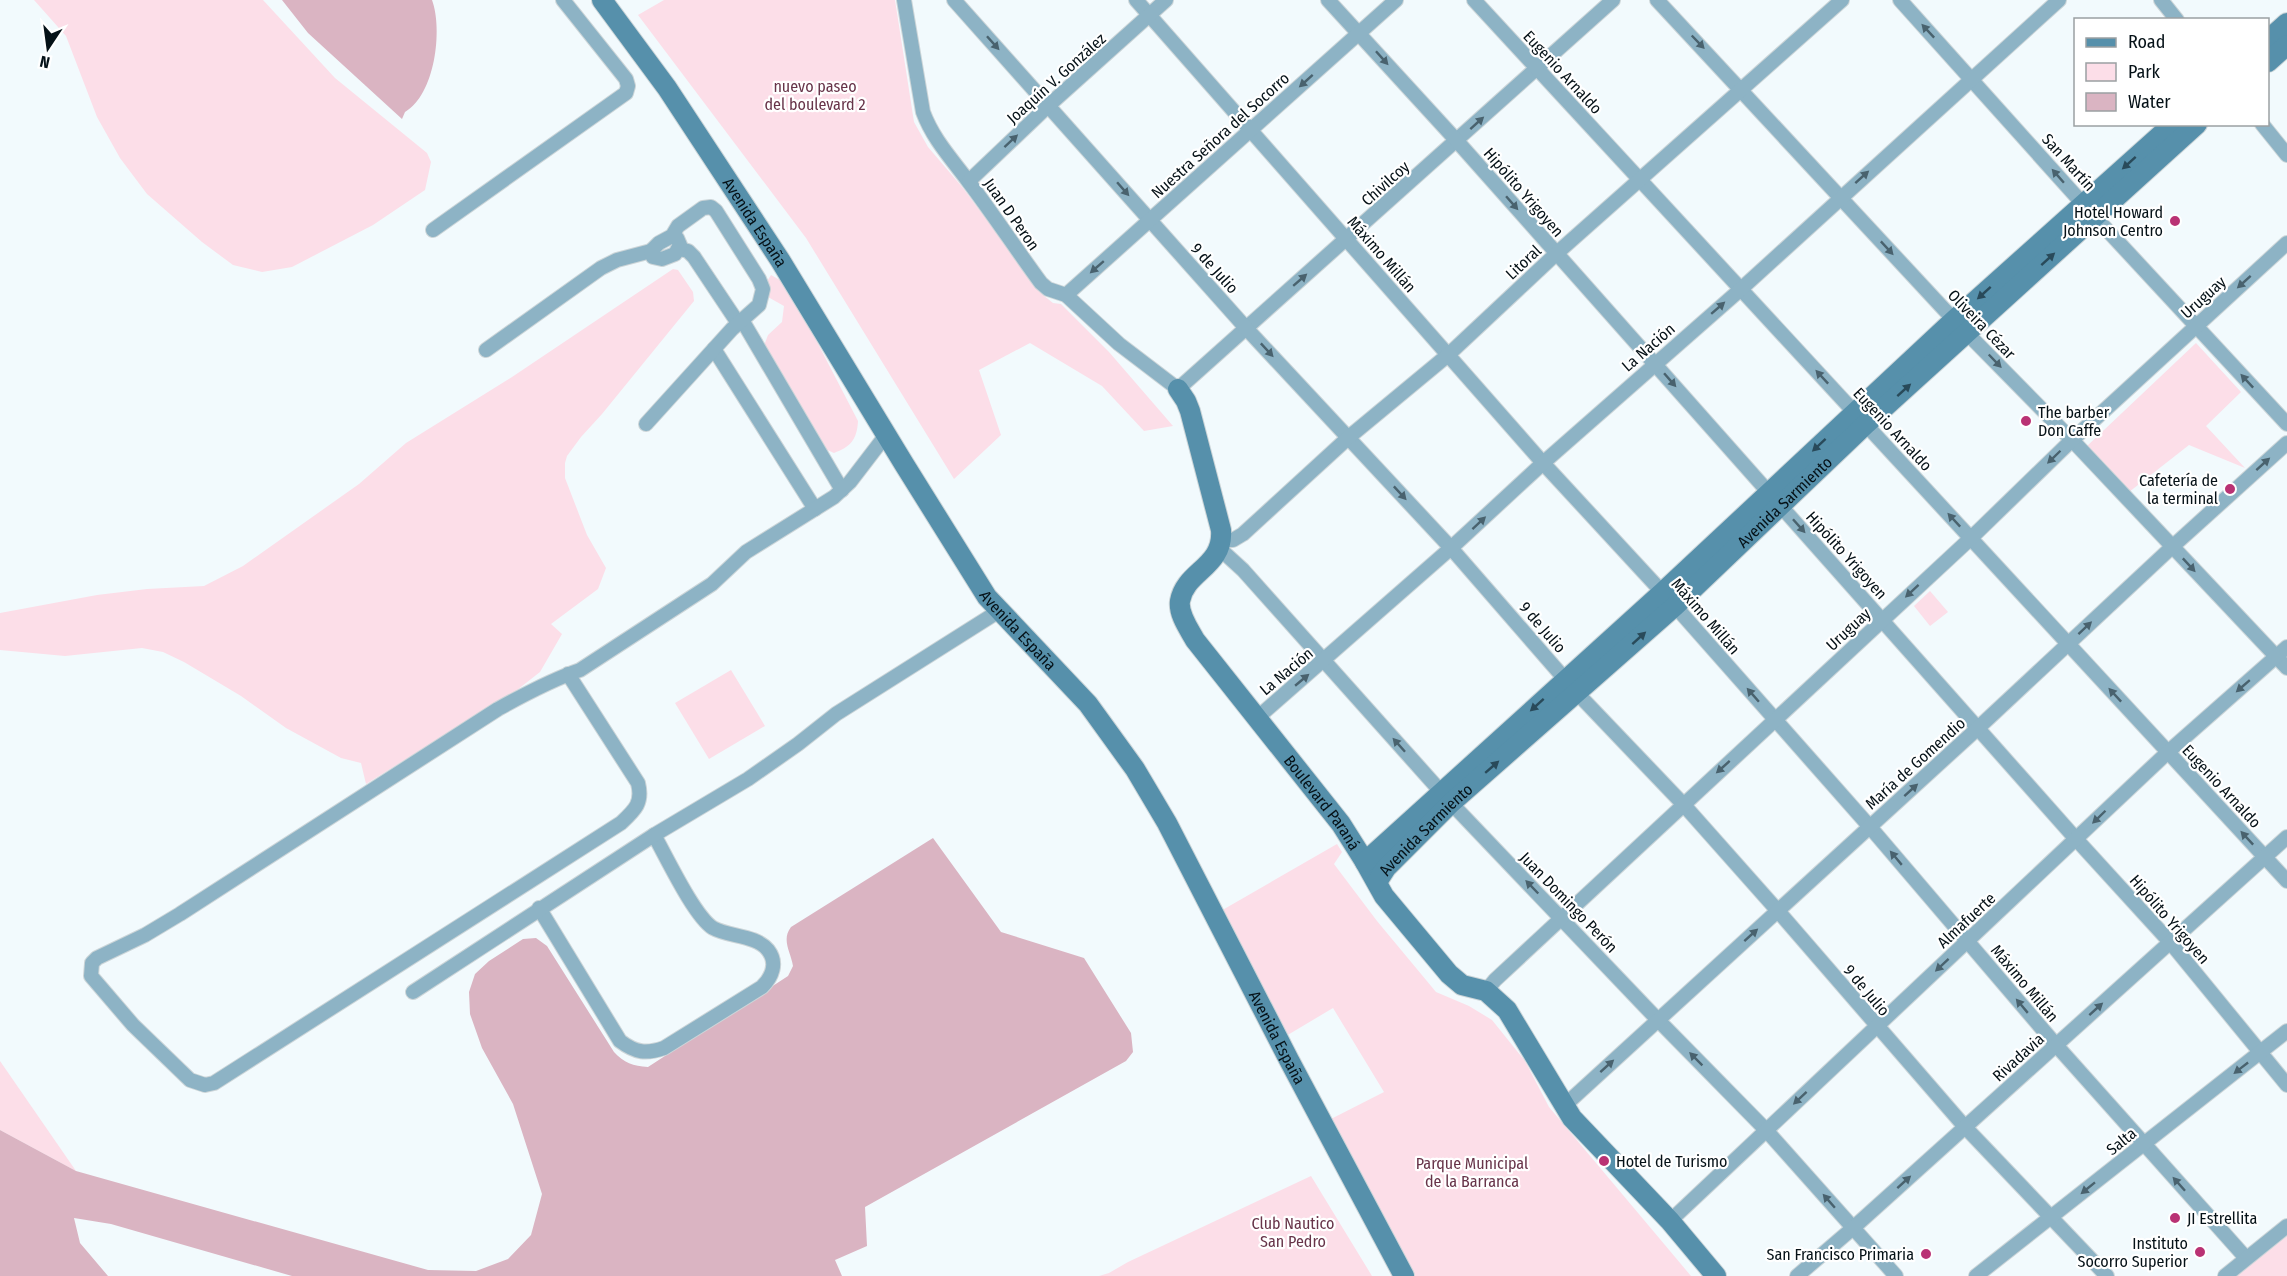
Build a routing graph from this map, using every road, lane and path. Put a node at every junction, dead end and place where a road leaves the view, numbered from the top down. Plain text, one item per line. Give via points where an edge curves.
1 (563, 0) edge
2 (602, 0) edge
3 (904, 0) edge
4 (954, 0) edge
5 (1136, 0) edge
6 (1166, 0) edge
7 (1328, 0) edge
8 (1396, 0) edge
9 (1474, 0) edge
10 (1613, 0) edge
11 (1657, 0) edge
12 (1842, 0) edge
13 (1900, 0) edge
14 (2059, 0) edge
15 (2161, 0) edge
16 (1150, 15) junction
17 (2174, 18) edge
18 (2287, 22) edge
19 (1359, 33) junction
20 (2269, 39) edge
21 (2287, 45) edge
22 (2269, 61) edge
23 (1537, 69) junction
24 (1971, 77) junction
25 (1742, 89) junction
26 (1049, 105) junction
27 (2171, 126) edge
28 (2195, 126) edge
29 (2264, 126) edge
30 (1251, 130) junction
31 (1457, 141) junction
32 (2287, 155) edge
33 (1640, 179) junction
34 (969, 181) junction
35 (1839, 197) junction
36 (2090, 210) junction
37 (1151, 220) junction
38 (433, 230) dead end
39 (672, 236) junction
40 (1347, 239) junction
41 (2287, 243) edge
42 (678, 249) junction
43 (651, 251) junction
44 (1557, 253) junction
45 (1741, 289) junction
46 (1066, 295) junction
47 (740, 322) junction
48 (1961, 326) junction
49 (2195, 326) junction
50 (1246, 328) junction
51 (486, 350) dead end
52 (714, 350) junction
53 (1448, 355) junction
54 (1655, 363) junction
55 (1178, 389) junction
56 (1860, 418) junction
57 (646, 424) dead end
58 (2287, 424) edge
59 (886, 435) junction
60 (1349, 437) junction
61 (2072, 440) junction
62 (2287, 443) edge
63 (1544, 463) junction
64 (842, 490) junction
65 (1774, 500) junction
66 (815, 509) junction
67 (1971, 538) junction
68 (1221, 545) junction
69 (2172, 547) junction
70 (1452, 548) junction
71 (1669, 599) junction
72 (999, 611) junction
73 (1882, 619) junction
74 (2068, 644) junction
75 (2287, 647) edge
76 (2276, 657) junction
77 (1324, 661) junction
78 (2287, 668) edge
79 (568, 674) junction
80 (1572, 686) junction
81 (1257, 718) junction
82 (1775, 720) junction
83 (1978, 728) junction
84 (2168, 752) junction
85 (1446, 798) junction
86 (1683, 804) junction
87 (1870, 827) junction
88 (654, 835) junction
89 (2287, 837) edge
90 (2076, 839) junction
91 (2265, 857) junction
92 (1365, 862) junction
93 (2287, 881) edge
94 (1377, 882) junction
95 (539, 908) junction
96 (1778, 911) junction
97 (1561, 918) junction
98 (1967, 941) junction
99 (2170, 942) junction
100 (1486, 991) junction
101 (413, 992) dead end
102 (1658, 1020) junction
103 (1876, 1026) junction
104 (2287, 1031) edge
105 (2056, 1045) junction
106 (2261, 1052) junction
107 (2287, 1085) edge
108 (1564, 1106) junction
109 (1965, 1127) junction
110 (1766, 1130) junction
111 (2143, 1144) junction
112 (2051, 1218) junction
113 (1670, 1221) junction
114 (2287, 1226) edge
115 (1853, 1228) junction
116 (2246, 1258) junction
117 (1404, 1276) edge
118 (1716, 1276) edge
119 (1797, 1276) edge
120 (1896, 1276) edge
121 (1976, 1276) edge
122 (2107, 1276) edge
123 (2225, 1276) edge

1 - 38 street via 626,80 626,93
2 - 59 main road, Avenida España via 667,88 748,210
3 - 34 street, Juan D Peron via 928,126
4 -> 26 street, 9 de Julio
5 - 16 street, Máximo Millán
6 - 16 street, Joaquín V. González
7 - 19 street, Hipólito Yrigoyen
8 - 19 street, Nuestra Señora del Socorro
9 - 23 street, Eugenio Arnaldo
10 - 23 street, Chivilcoy
11 -> 25 street, Oliveira Cézar
12 - 25 street, Litoral
24 -> 13 street, San Martín
14 - 24 street, La Nación
15 - 17 street
16 - 26 street, Joaquín V. González
16 - 30 street, Máximo Millán
18 - 20 main road
19 -> 30 street, Nuestra Señora del Socorro
19 -> 31 street, Hipólito Yrigoyen
21 - 22 main road
31 -> 23 street, Chivilcoy
23 - 33 street, Eugenio Arnaldo
35 -> 24 street, La Nación
36 -> 24 street, San Martín
25 - 33 street, Litoral
25 - 35 street, Oliveira Cézar
34 -> 26 street, Joaquín V. González
26 -> 37 street, 9 de Julio
27 -> 36 main road, Avenida Sarmiento
28 - 36 main road, Avenida Sarmiento
29 - 32 street
30 - 37 street, Nuestra Señora del Socorro
30 - 40 street, Máximo Millán
31 - 40 street, Chivilcoy
31 -> 44 street, Hipólito Yrigoyen
33 - 44 street, Litoral
33 - 45 street, Eugenio Arnaldo
34 - 46 street, Juan D Peron via 1041,283
35 - 45 street, La Nación
35 -> 48 street, Oliveira Cézar
36 - 48 main road, Avenida Sarmiento
36 - 49 street, San Martín
37 -> 46 street, Nuestra Señora del Socorro
37 - 50 street, 9 de Julio
39 - 42 street via 677,238
39 - 43 street
39 - 47 street via 678,226 703,208 716,211 763,289 759,305
50 -> 40 street, Chivilcoy
40 - 53 street, Máximo Millán
41 -> 49 street, Uruguay
42 - 43 street via 662,260 653,257
42 - 47 street via 694,257
43 - 51 street via 601,268
44 - 53 street, Litoral
44 - 54 street, Hipólito Yrigoyen
54 -> 45 street, La Nación
56 -> 45 street, Eugenio Arnaldo
46 - 55 street, Juan D Peron via 1119,344
47 - 52 street
47 - 64 street
48 - 56 main road, Avenida Sarmiento
48 -> 61 street, Oliveira Cézar
58 -> 49 street, San Martín
49 - 61 street, Uruguay
50 - 55 street, Chivilcoy
50 -> 60 street, 9 de Julio
52 - 57 street
52 - 66 street
53 - 60 street, Litoral
53 - 63 street, Máximo Millán
54 - 63 street, La Nación
54 -> 65 street, Hipólito Yrigoyen
55 - 68 main road via 1190,411
56 - 65 main road, Avenida Sarmiento
67 -> 56 street, Eugenio Arnaldo
59 - 64 street
59 - 72 main road, Avenida España
60 - 68 street, Litoral via 1243,534
60 -> 70 street, 9 de Julio
61 -> 67 street, Uruguay
61 - 69 street, Oliveira Cézar
69 -> 62 street, María de Gomendio
70 -> 63 street, La Nación
63 - 71 street, Máximo Millán
64 - 66 street
65 - 71 main road, Avenida Sarmiento
65 -> 73 street, Hipólito Yrigoyen
66 - 79 street via 746,552 712,584
67 -> 73 street, Uruguay
67 - 74 street, Eugenio Arnaldo
68 - 77 street, Juan Domingo Perón
68 - 81 main road, Boulevard Paraná via 1183,593 1179,602 1181,614 1195,640
74 -> 69 street, María de Gomendio
69 -> 76 street, Oliveira Cézar
70 - 77 street, La Nación
70 - 80 street, 9 de Julio
71 - 80 main road, Avenida Sarmiento
82 -> 71 street, Máximo Millán
72 - 88 street via 836,714 748,778
72 - 117 main road, Avenida España via 1088,704 1135,770 1167,823
73 - 82 street, Uruguay
73 - 83 street, Hipólito Yrigoyen
74 - 83 street, María de Gomendio
84 -> 74 street, Eugenio Arnaldo
75 - 76 street, Almafuerte
76 - 78 street, Oliveira Cézar
76 -> 84 street, Almafuerte
81 -> 77 street, La Nación
85 -> 77 street, Juan Domingo Perón
79 - 79 street via 498,709 180,914 97,958 92,963 91,976 133,1025 190,1080 205,1085 214,1083 621,823 638,807 638,783
80 - 85 main road, Avenida Sarmiento
80 - 86 street, 9 de Julio
81 - 92 main road, Boulevard Paraná via 1341,824
82 -> 86 street, Uruguay
82 - 87 street, Máximo Millán
87 -> 83 street, María de Gomendio
83 - 90 street, Hipólito Yrigoyen
84 -> 90 street, Almafuerte
91 -> 84 street, Eugenio Arnaldo
85 - 92 main road, Avenida Sarmiento
85 - 94 main road, Avenida Sarmiento
97 -> 85 street, Juan Domingo Perón
86 - 96 street, 9 de Julio
86 - 97 street, Uruguay
87 - 96 street, María de Gomendio
98 -> 87 street, Máximo Millán
88 - 95 street
88 - 95 street via 700,915 712,927 767,949 773,963 771,978 762,987 664,1048 639,1052 620,1041
89 - 91 street, Rivadavia
90 - 98 street, Almafuerte
90 - 99 street, Hipólito Yrigoyen
91 - 93 street, Eugenio Arnaldo
91 - 99 street, Rivadavia
92 - 94 main road, Boulevard Paraná
94 - 100 main road, Boulevard Paraná via 1384,897 1449,974 1462,985
95 - 101 street
102 -> 96 street, María de Gomendio
96 - 103 street, 9 de Julio
97 - 100 street, Uruguay
97 - 102 street, Juan Domingo Perón
98 -> 103 street, Almafuerte
105 -> 98 street, Máximo Millán
105 -> 99 street, Rivadavia
99 - 106 street, Hipólito Yrigoyen
100 - 108 main road, Boulevard Paraná via 1516,1022
108 -> 102 street, María de Gomendio
110 -> 102 street, Juan Domingo Perón
103 - 109 street, 9 de Julio
103 -> 110 street, Almafuerte
104 - 106 street, Salta
105 - 109 street, Rivadavia
105 - 111 street, Máximo Millán
106 - 107 street, Hipólito Yrigoyen
106 -> 111 street, Salta
108 - 113 main road, Boulevard Paraná
109 - 112 street, 9 de Julio
115 -> 109 street, Rivadavia
110 - 113 street, Almafuerte
115 -> 110 street, Juan Domingo Perón
111 -> 112 street, Salta
116 -> 111 street, Máximo Millán
112 - 121 street, Salta
112 - 122 street, 9 de Julio
113 - 118 main road, Boulevard Paraná
114 - 116 street
115 - 119 street, Rivadavia
115 - 120 street, Juan Domingo Perón
116 - 123 street

